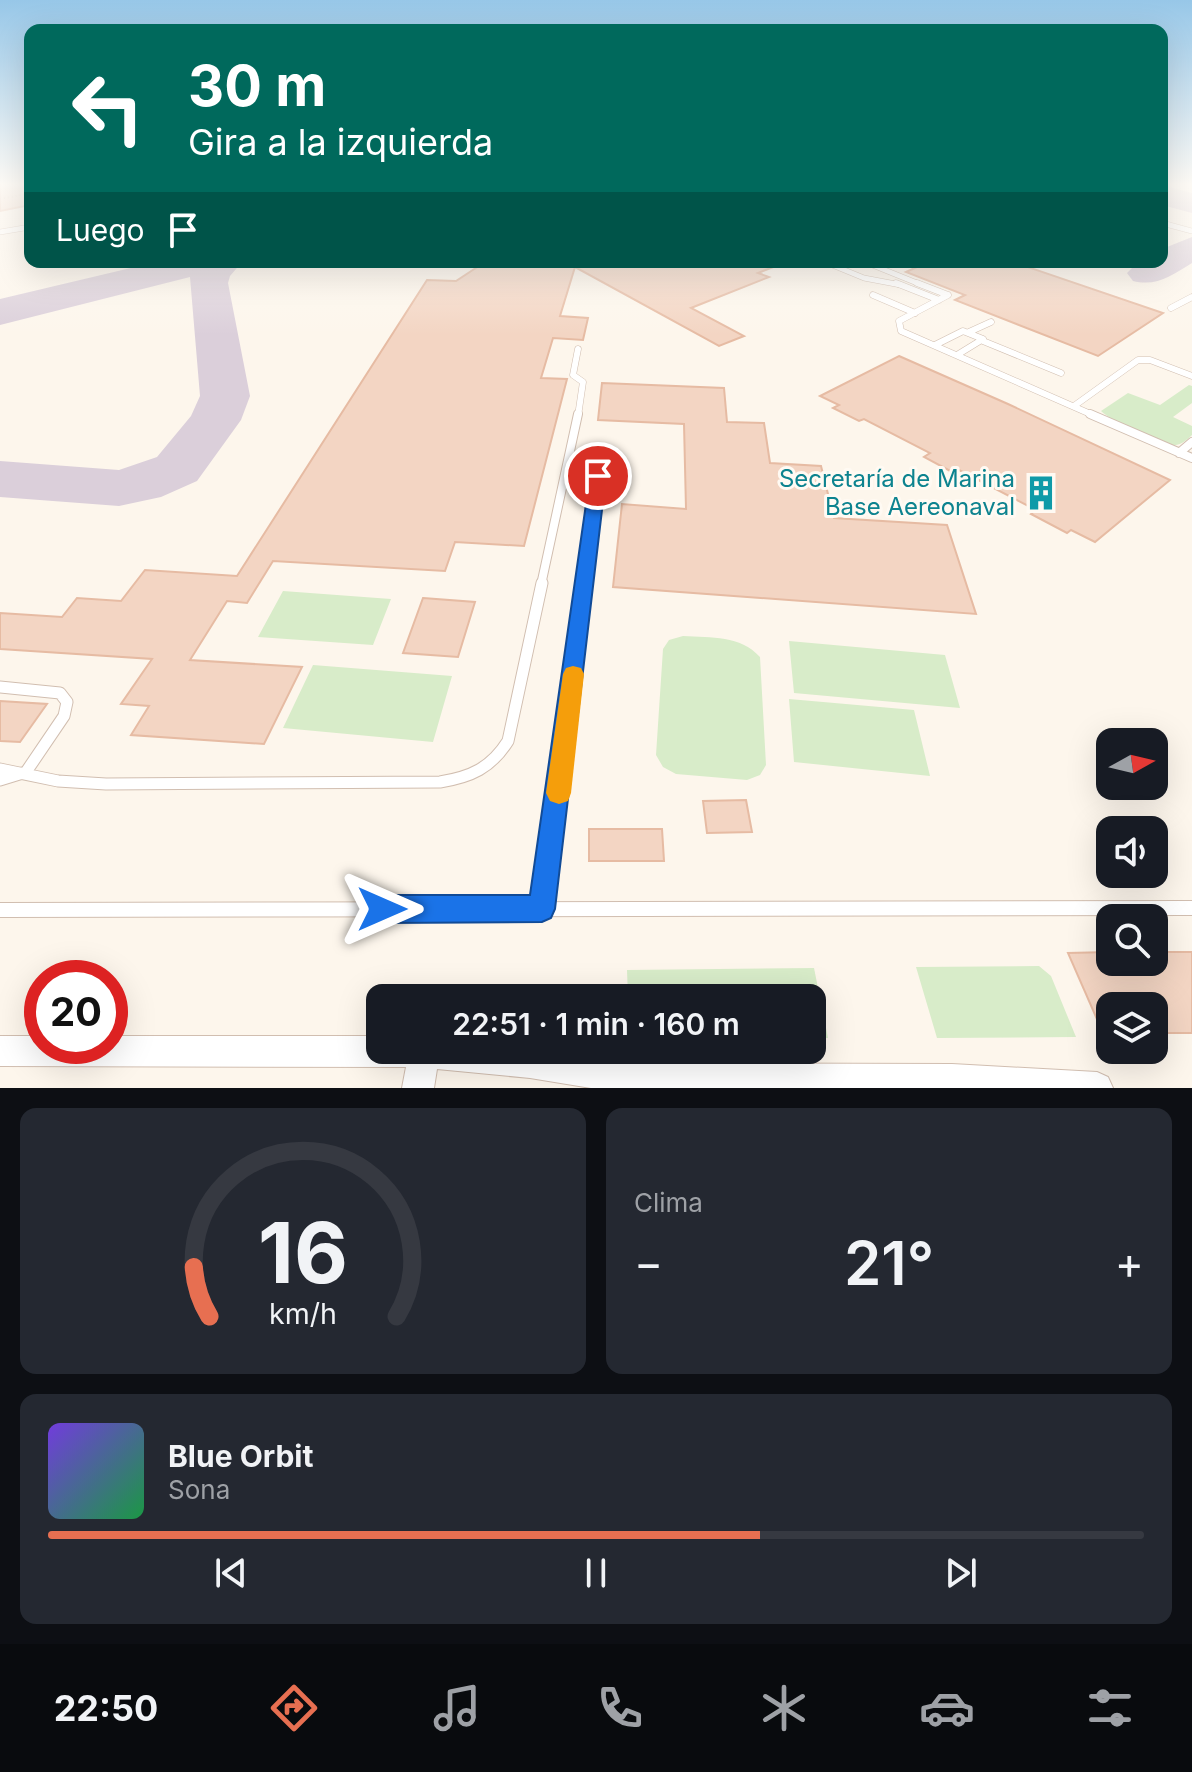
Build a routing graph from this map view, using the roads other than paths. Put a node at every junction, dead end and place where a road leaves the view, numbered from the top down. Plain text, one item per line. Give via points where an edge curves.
1 (840, 268) edge
2 (880, 268) edge
3 (873, 295) dead end
4 (1192, 297) edge
5 (939, 300) junction
6 (1171, 308) dead end
7 (915, 313) junction
8 (991, 322) dead end
9 (969, 332) junction
10 (983, 341) junction
11 (935, 345) junction
12 (578, 349) dead end
13 (957, 355) junction
14 (1061, 373) dead end
15 (1192, 376) edge
16 (1074, 406) junction
17 (1192, 442) edge
18 (1179, 453) junction
19 (1192, 458) edge
20 (598, 476) dead end
21 (0, 687) edge
22 (0, 769) edge
23 (26, 772) junction
24 (0, 780) edge
25 (1192, 908) edge
26 (542, 909) junction
27 (0, 910) edge
28 (0, 1051) edge
29 (366, 1052) edge
30 (422, 1064) edge
31 (542, 1064) edge
32 (418, 1088) edge
33 (1097, 1088) edge

1 - 5 lane
2 - 5 lane via 948,295
3 - 7 lane
4 - 6 lane
5 - 7 lane
7 - 11 lane via 899,321 901,331
8 - 9 lane
9 - 10 lane
9 - 11 lane
10 - 13 lane
10 - 14 lane
11 - 13 lane
12 - 23 lane via 573,375 583,382 578,415 508,741 495,762 470,778 440,782 106,784 58,781
13 - 16 lane
15 - 16 lane via 1138,360
16 - 18 lane
17 - 18 lane
18 - 19 lane
20 - 26 lane
21 - 23 lane via 60,693 67,702 64,716
22 - 23 lane
23 - 24 lane
25 - 26 lane
26 - 27 lane
28 - 29 street
30 - 32 street
31 - 33 street via 631,1079 952,1080

